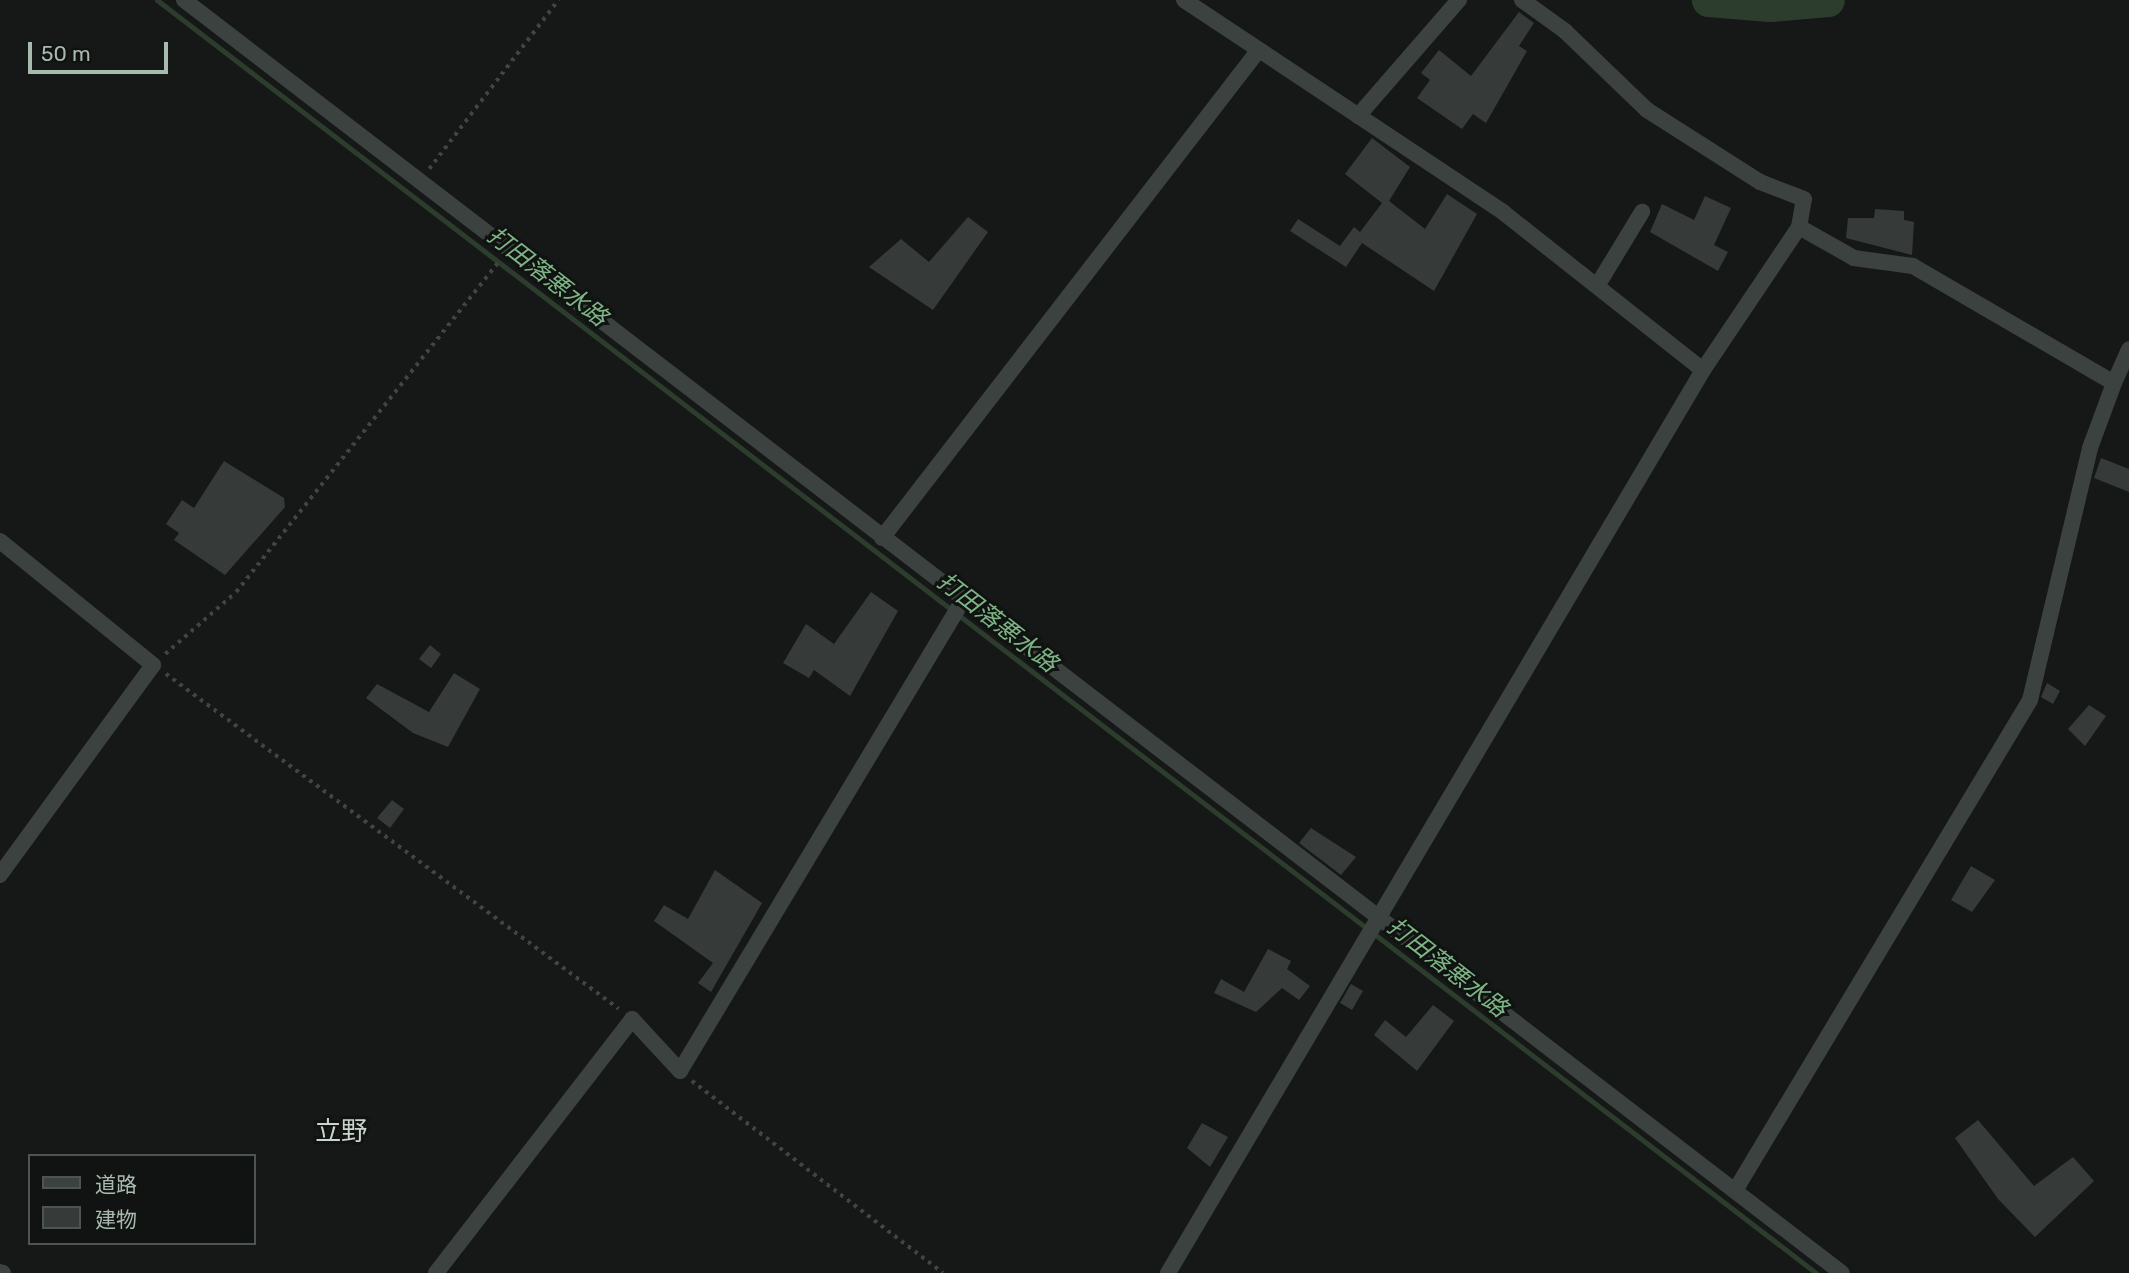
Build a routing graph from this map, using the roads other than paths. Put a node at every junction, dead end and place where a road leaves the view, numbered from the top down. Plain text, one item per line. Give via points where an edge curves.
1 (184, 0) edge
2 (1184, 0) edge
3 (1459, 0) edge
4 (1522, 0) edge
5 (1258, 51) junction
6 (1358, 116) junction
7 (1643, 212) dead end
8 (1799, 227) junction
9 (1597, 286) junction
10 (2129, 349) edge
11 (1703, 370) junction
12 (2114, 383) junction
13 (882, 538) junction
14 (0, 541) edge
15 (963, 600) junction
16 (0, 875) edge
17 (1378, 916) junction
18 (1736, 1189) junction
19 (436, 1273) edge
20 (1168, 1273) edge
21 (1842, 1273) edge

1 - 13 street
2 - 5 street
3 - 6 street
4 - 8 street via 1565,31 1647,110 1760,181 1804,199
5 - 6 street
5 - 13 street
6 - 9 street via 1504,213
7 - 9 street
8 - 11 street
8 - 12 street via 1854,258 1913,266
9 - 11 street
10 - 12 street
11 - 17 street
12 - 18 street via 2090,448 2030,700
13 - 15 street
14 - 16 street via 153,665
15 - 17 street
15 - 19 street via 680,1071 632,1019
17 - 18 street
17 - 20 street
18 - 21 street

